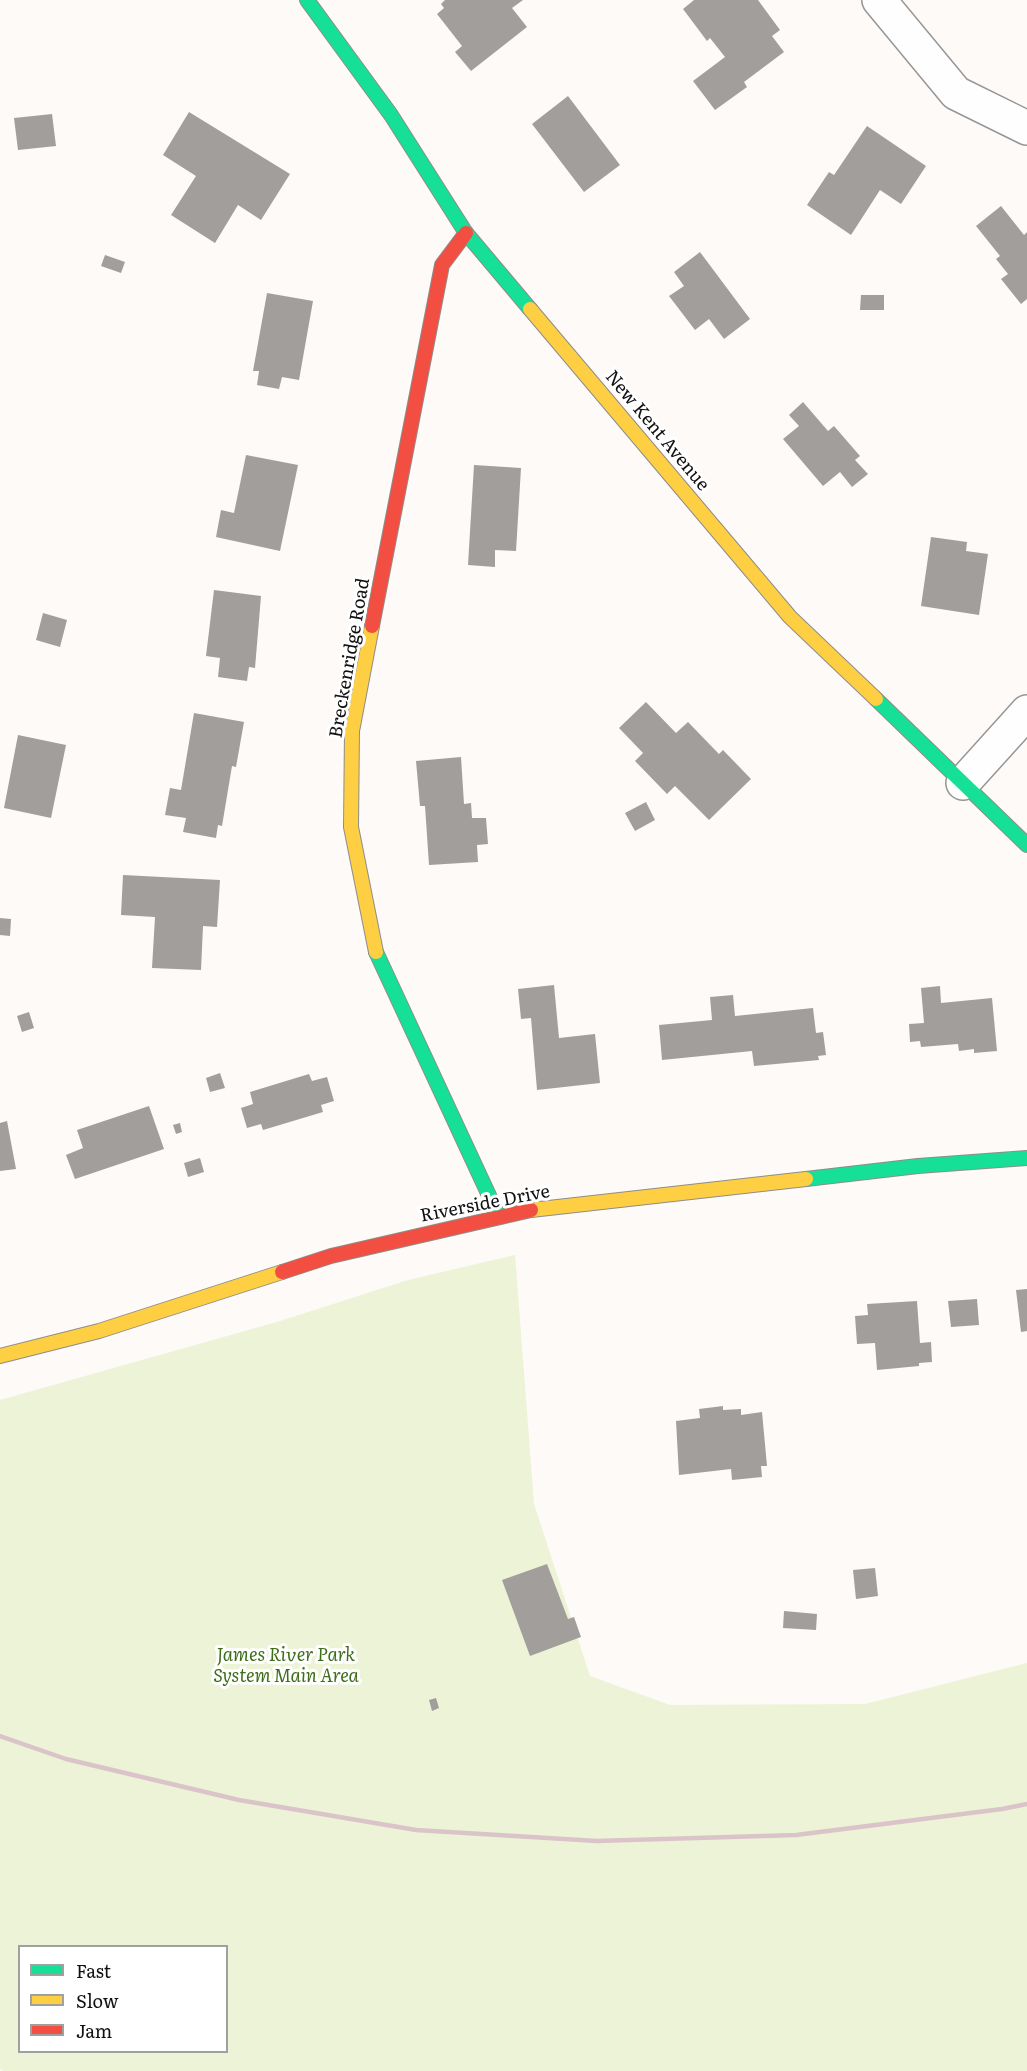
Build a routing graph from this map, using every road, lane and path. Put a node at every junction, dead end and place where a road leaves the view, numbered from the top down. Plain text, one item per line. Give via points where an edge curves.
1 (307, 0) edge
2 (879, 0) edge
3 (1027, 128) edge
4 (466, 233) junction
5 (1027, 712) edge
6 (963, 783) junction
7 (1027, 845) edge
8 (1027, 1158) edge
9 (499, 1216) junction
10 (0, 1356) edge

1 - 4 street, New Kent Avenue via 391,115
2 - 3 street via 956,93
4 - 6 street, New Kent Avenue via 790,616
4 - 9 street, Breckenridge Road via 442,265 352,731 351,827 376,952
5 - 6 street
6 - 7 street, New Kent Avenue
8 - 9 street, Riverside Drive via 918,1166
9 - 10 street, Riverside Drive via 332,1256 99,1331

